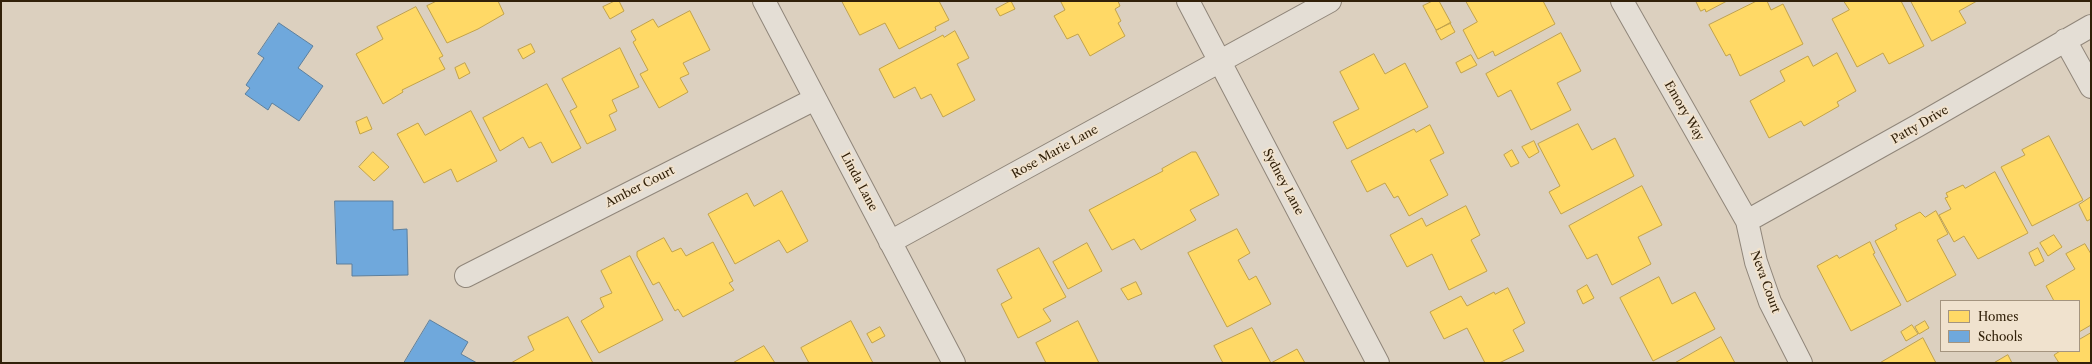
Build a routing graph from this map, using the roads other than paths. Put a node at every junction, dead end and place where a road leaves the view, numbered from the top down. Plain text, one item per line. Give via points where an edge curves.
1 (764, 1) edge
2 (1188, 1) edge
3 (1330, 1) edge
4 (1622, 1) edge
5 (2091, 26) edge
6 (2065, 40) junction
7 (1219, 62) junction
8 (2091, 87) edge
9 (815, 98) junction
10 (1747, 221) junction
11 (890, 242) junction
12 (466, 276) dead end
13 (954, 363) edge
14 (1378, 363) edge
15 (1801, 363) edge

1 - 9 street, Linda Lane
2 - 7 street, Sydney Lane
3 - 7 street, Rose Marie Lane
4 - 10 street, Emory Way
5 - 6 street, Patty Drive
6 - 8 street
6 - 10 street, Patty Drive
7 - 11 street, Rose Marie Lane
7 - 14 street, Sydney Lane
9 - 11 street, Linda Lane
9 - 12 street, Amber Court
10 - 15 street, Neva Court via 1756,262 1770,302
11 - 13 street, Linda Lane

